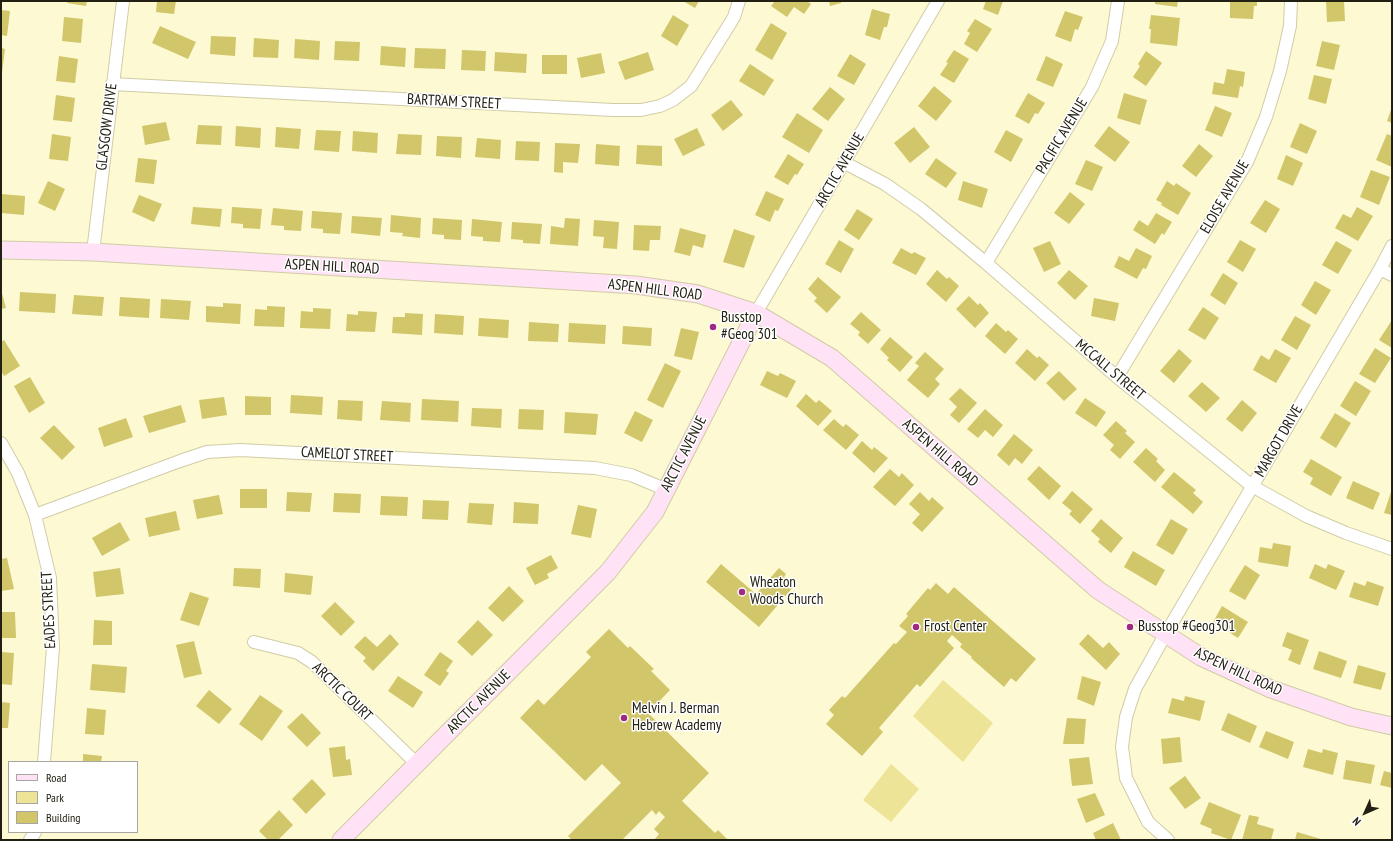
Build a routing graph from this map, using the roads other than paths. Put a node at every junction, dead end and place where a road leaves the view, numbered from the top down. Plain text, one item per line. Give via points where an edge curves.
1 (122, 1) edge
2 (739, 1) edge
3 (938, 1) edge
4 (1118, 1) edge
5 (1292, 1) edge
6 (112, 84) junction
7 (844, 163) junction
8 (1392, 246) edge
9 (1, 250) edge
10 (93, 252) junction
11 (986, 263) junction
12 (1380, 269) junction
13 (1392, 276) edge
14 (756, 313) junction
15 (1118, 377) junction
16 (1, 443) edge
17 (1252, 486) junction
18 (666, 490) junction
19 (35, 515) junction
20 (1392, 549) edge
21 (1165, 635) junction
22 (254, 642) dead end
23 (1392, 726) edge
24 (44, 761) edge
25 (417, 764) junction
26 (341, 840) edge
27 (1168, 840) edge

1 - 6 street, GLASGOW DRIVE
2 - 6 street, BARTRAM STREET via 734,17 691,86 673,100 641,110
3 - 7 street, ARCTIC AVENUE
4 - 11 street, PACIFIC AVENUE via 1112,41 1092,87
5 - 15 street, ELOISE AVENUE via 1290,26 1280,71 1266,117 1247,162
6 - 10 street, GLASGOW DRIVE
7 - 11 street, MCCALL STREET via 891,188
7 - 14 street, ARCTIC AVENUE
8 - 12 street, MARGOT DRIVE
9 - 10 street, ASPEN HILL ROAD
10 - 14 street, ASPEN HILL ROAD via 636,285 698,294
11 - 15 street, MCCALL STREET
12 - 13 street
12 - 17 street, MARGOT DRIVE
14 - 18 street, ARCTIC AVENUE
14 - 21 street, ASPEN HILL ROAD via 832,358 1098,590
15 - 17 street, MCCALL STREET
16 - 19 street, EADES STREET via 18,473
17 - 20 street, MCCALL STREET via 1306,516
17 - 21 street, MARGOT DRIVE
18 - 19 street, CAMELOT STREET via 631,475 595,468 240,450 207,452
18 - 25 street, ARCTIC AVENUE via 655,512 608,572
19 - 24 street, EADES STREET via 50,578 53,648
21 - 23 street, ASPEN HILL ROAD via 1200,657 1271,689 1351,717
21 - 27 street, MARGOT DRIVE via 1135,689 1126,717 1122,747 1126,778 1148,822
22 - 25 street, ARCTIC COURT via 298,653 312,662
25 - 26 street, ARCTIC AVENUE

